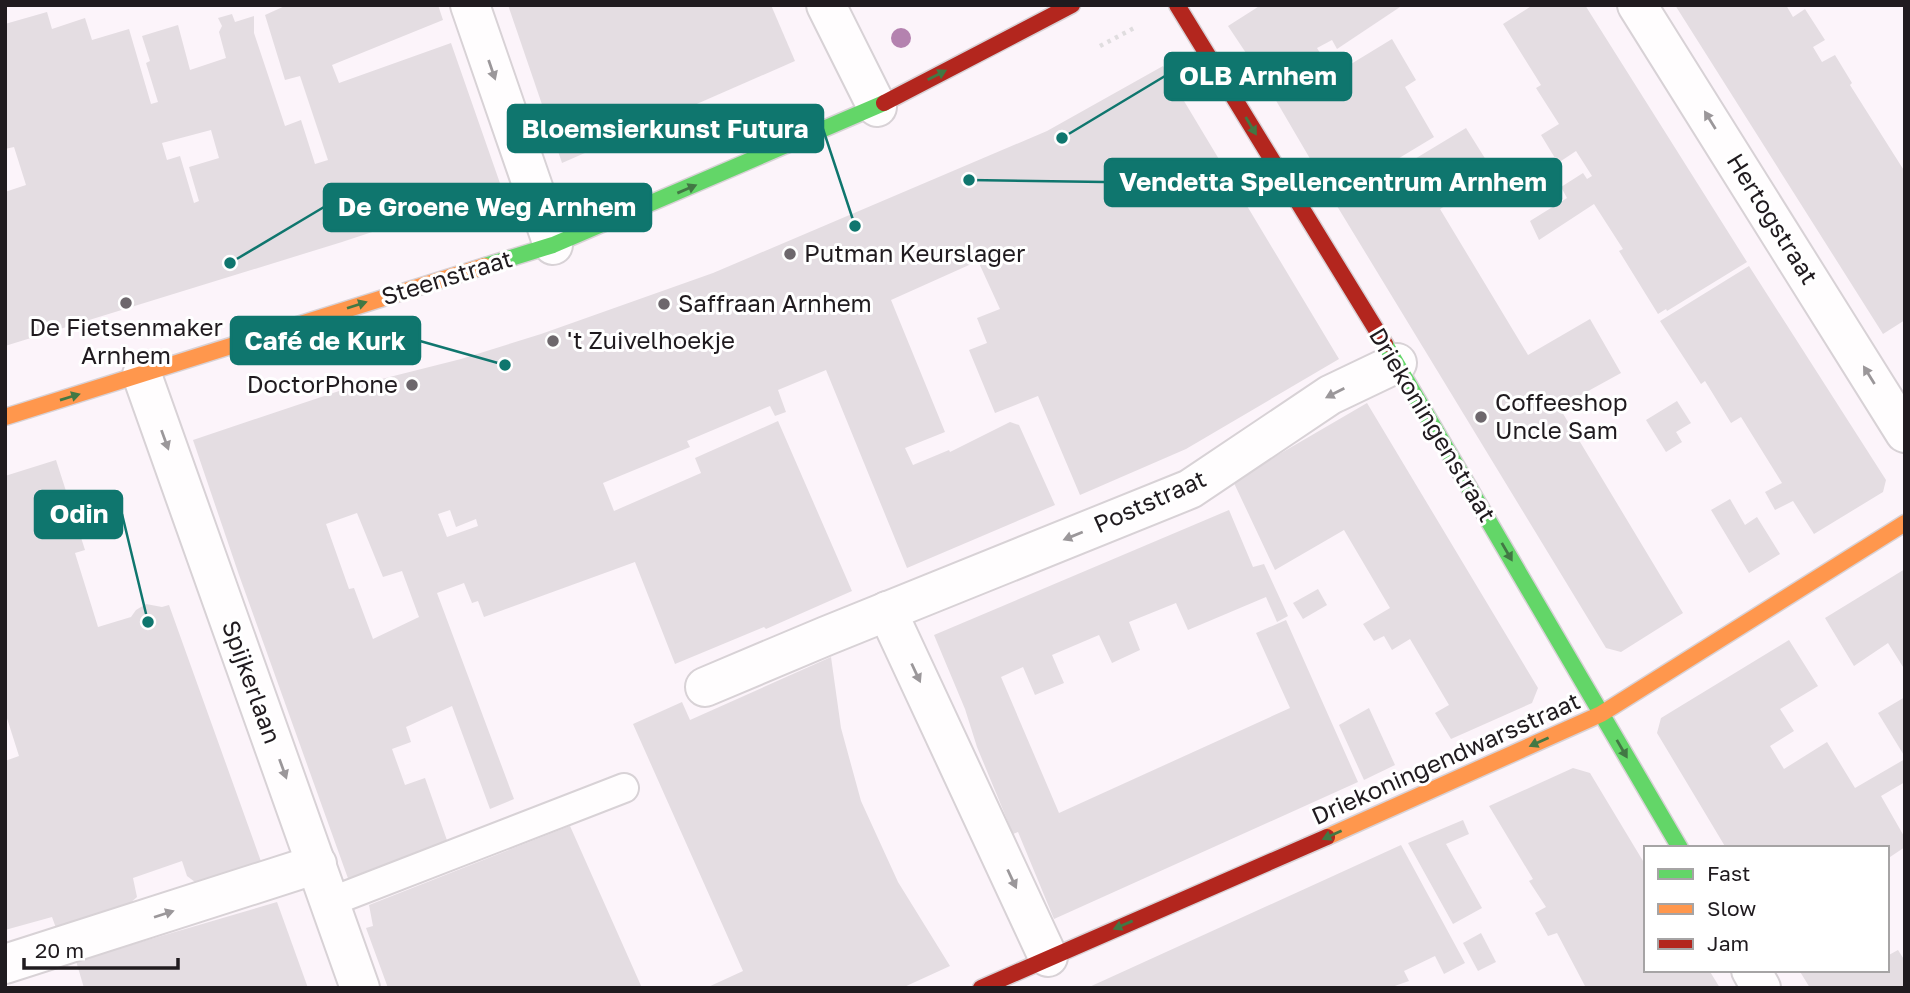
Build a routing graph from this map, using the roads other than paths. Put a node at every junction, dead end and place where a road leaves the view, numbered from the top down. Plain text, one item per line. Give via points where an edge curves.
1 (470, 5) edge
2 (826, 5) edge
3 (1072, 5) edge
4 (1177, 5) edge
5 (1637, 5) edge
6 (877, 107) junction
7 (553, 245) junction
8 (1397, 363) junction
9 (142, 376) junction
10 (5, 417) edge
11 (1905, 433) edge
12 (1905, 523) edge
13 (887, 611) junction
14 (705, 687) dead end
15 (1601, 714) junction
16 (624, 788) dead end
17 (1678, 846) edge
18 (317, 864) junction
19 (330, 902) junction
20 (1048, 957) junction
21 (5, 964) edge
22 (1752, 972) edge
23 (360, 988) edge
24 (982, 988) edge
25 (1762, 988) edge

1 -> 7 street
2 - 6 street
6 -> 3 street, Steenstraat
4 -> 8 street, Driekoningenstraat
11 -> 5 street, Hertogstraat
7 -> 6 street, Steenstraat
9 -> 7 street, Steenstraat
8 -> 13 street, Poststraat via 1329,395 1190,489
8 -> 15 street, Driekoningenstraat
10 -> 9 street, Steenstraat
9 -> 18 street, Spijkerlaan
12 - 15 street, Driekoningendwarsstraat
13 - 14 street, Poststraat
13 -> 20 street
15 -> 17 street, Driekoningenstraat
15 -> 20 street, Driekoningendwarsstraat
16 - 19 lane
18 - 19 street, Spijkerlaan
21 -> 18 street
19 - 23 street, Spijkerlaan
20 - 24 street, Driekoningendwarsstraat
22 - 25 street

